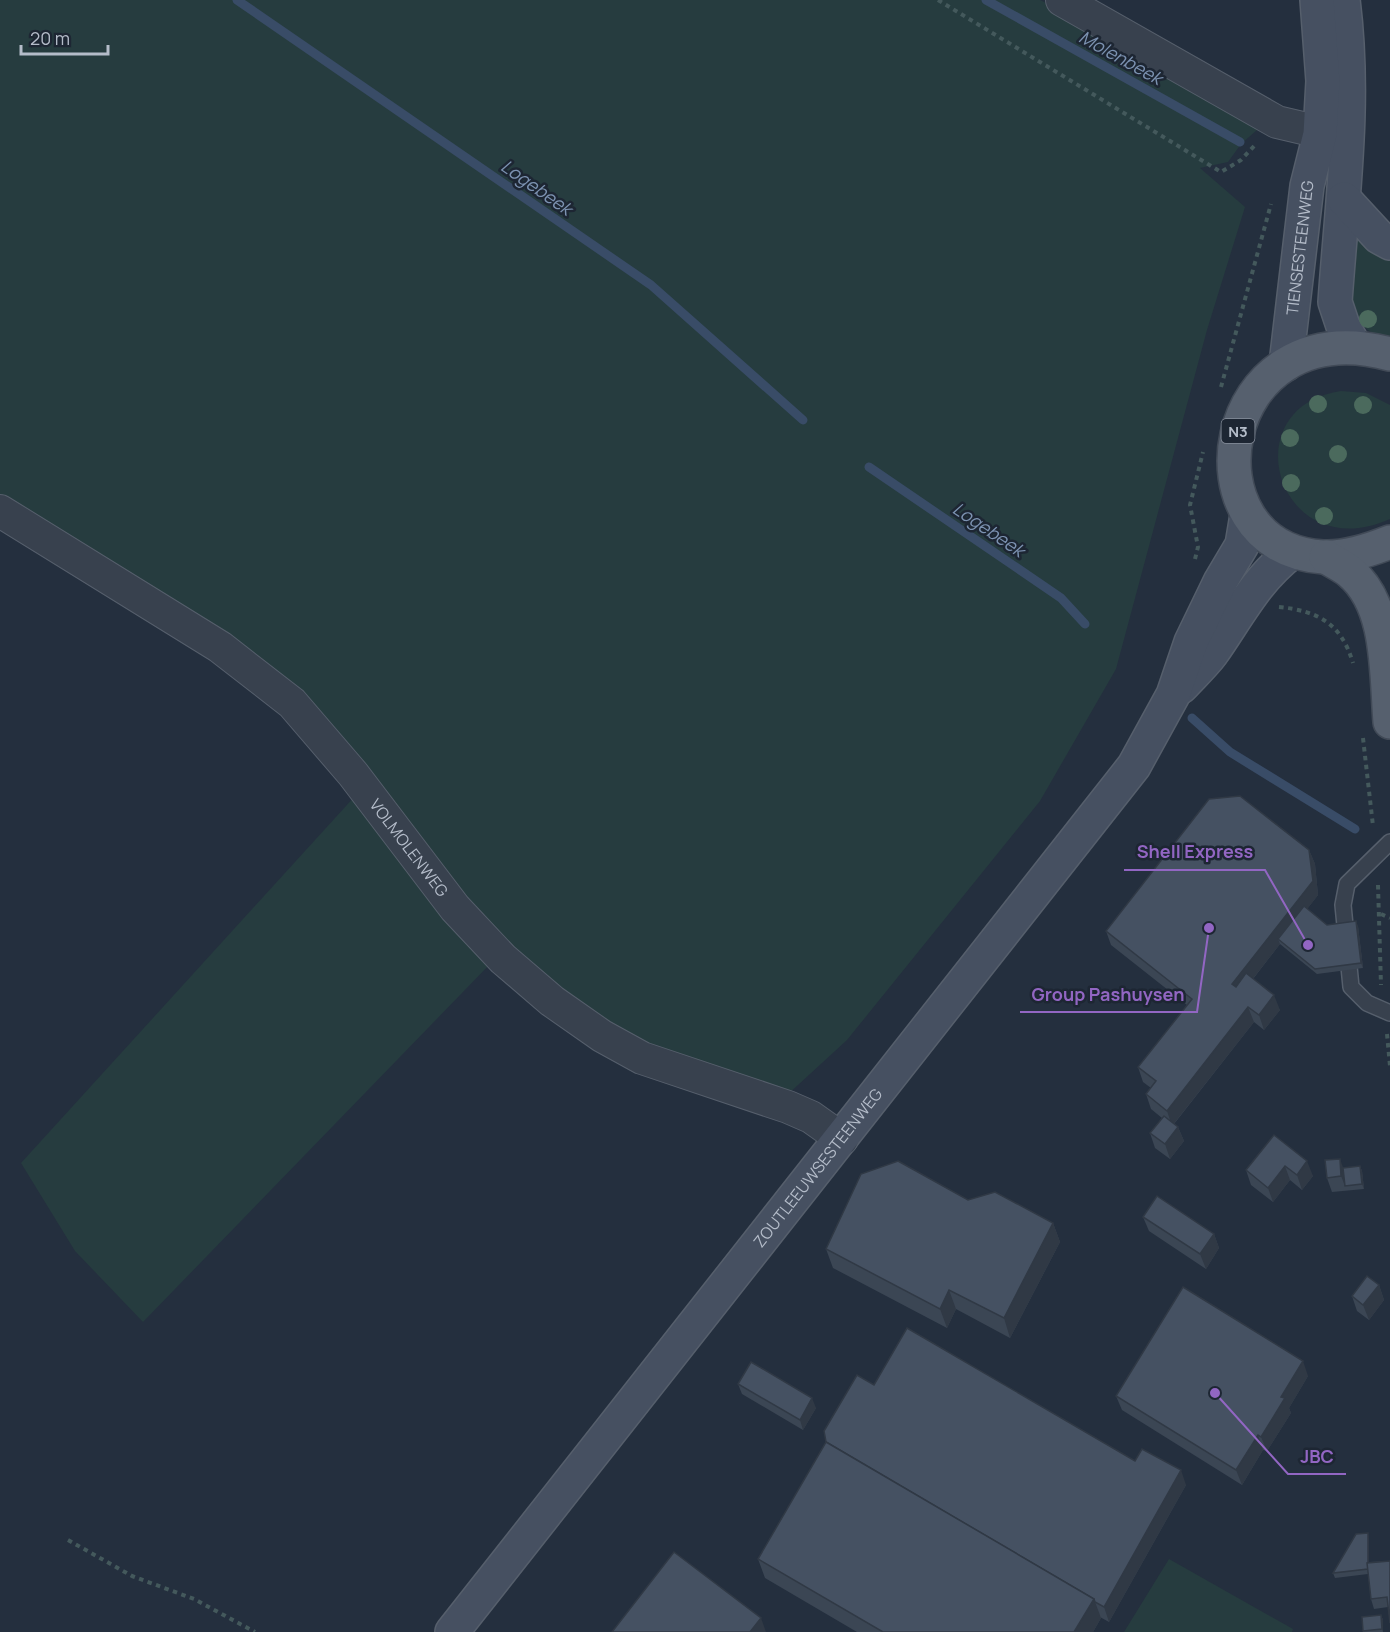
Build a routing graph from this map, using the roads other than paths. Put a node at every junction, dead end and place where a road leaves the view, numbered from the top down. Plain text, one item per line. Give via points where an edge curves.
1 (1062, 0) edge
2 (1317, 0) edge
3 (1343, 0) edge
4 (1334, 136) junction
5 (1344, 199) junction
6 (1390, 243) edge
7 (1355, 347) junction
8 (1390, 354) edge
9 (1286, 364) junction
10 (0, 511) edge
11 (1247, 515) junction
12 (1390, 542) edge
13 (1292, 552) junction
14 (1326, 558) junction
15 (1173, 695) junction
16 (1376, 725) edge
17 (1390, 842) edge
18 (1390, 1013) edge
19 (842, 1138) junction
20 (452, 1632) edge

1 - 4 street via 1277,122
2 - 4 street, TIENSESTEENWEG via 1323,81
3 - 4 street, TIENSESTEENWEG via 1350,84
4 - 5 street, TIENSESTEENWEG
4 - 9 street, TIENSESTEENWEG via 1307,186
5 - 6 street via 1379,237
5 - 7 street, TIENSESTEENWEG via 1335,302
7 - 8 main road, N3
7 - 9 main road, N3 via 1316,351
9 - 11 main road, N3 via 1272,374 1246,406 1235,442 1236,480
10 - 19 street, VOLMOLENWEG via 220,646 292,703 353,774 455,908 503,959 552,1001 642,1058 788,1107
11 - 13 main road, N3 via 1274,542
11 - 15 street, ZOUTLEEUWSESTEENWEG via 1242,545 1191,642
12 - 14 main road, N3
13 - 14 main road, N3
13 - 15 street, ZOUTLEEUWSESTEENWEG via 1252,590 1211,655
14 - 16 main road, N3 via 1351,572 1373,599 1384,647
15 - 19 street, ZOUTLEEUWSESTEENWEG via 1134,766
17 - 18 lane via 1347,884 1343,905 1351,987 1367,1003
19 - 20 street, ZOUTLEEUWSESTEENWEG

